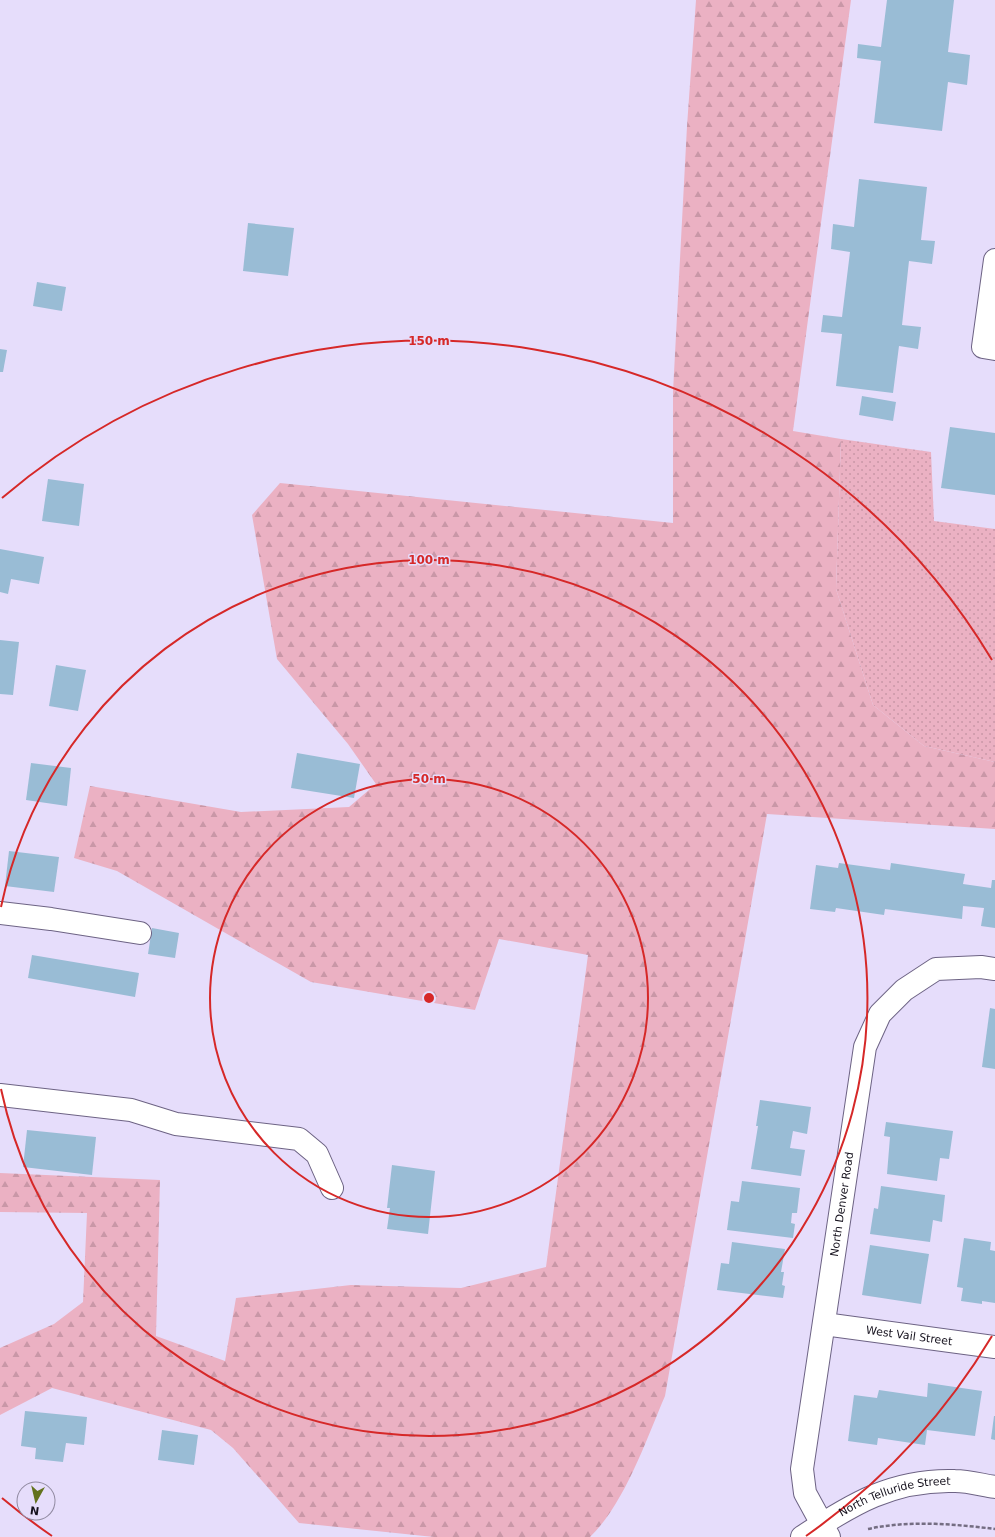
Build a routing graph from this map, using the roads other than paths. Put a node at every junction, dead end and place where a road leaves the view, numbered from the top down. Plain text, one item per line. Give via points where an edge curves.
1 (994, 269) edge
2 (995, 349) edge
3 (0, 913) edge
4 (140, 933) dead end
5 (995, 969) edge
6 (0, 1095) edge
7 (332, 1188) dead end
8 (824, 1324) junction
9 (995, 1347) edge
10 (995, 1487) edge
11 (825, 1531) edge
12 (802, 1537) edge

1 - 2 street via 983,347
3 - 4 street
5 - 8 street, North Denver Road via 981,967 936,970 904,990 880,1014 865,1047
6 - 7 street via 131,1110 176,1124 299,1139 317,1154
8 - 9 street, West Vail Street
8 - 11 street, North Denver Road via 802,1469 805,1493
10 - 11 street, North Telluride Street via 956,1481 903,1485 869,1497
11 - 12 street, North Telluride Street

